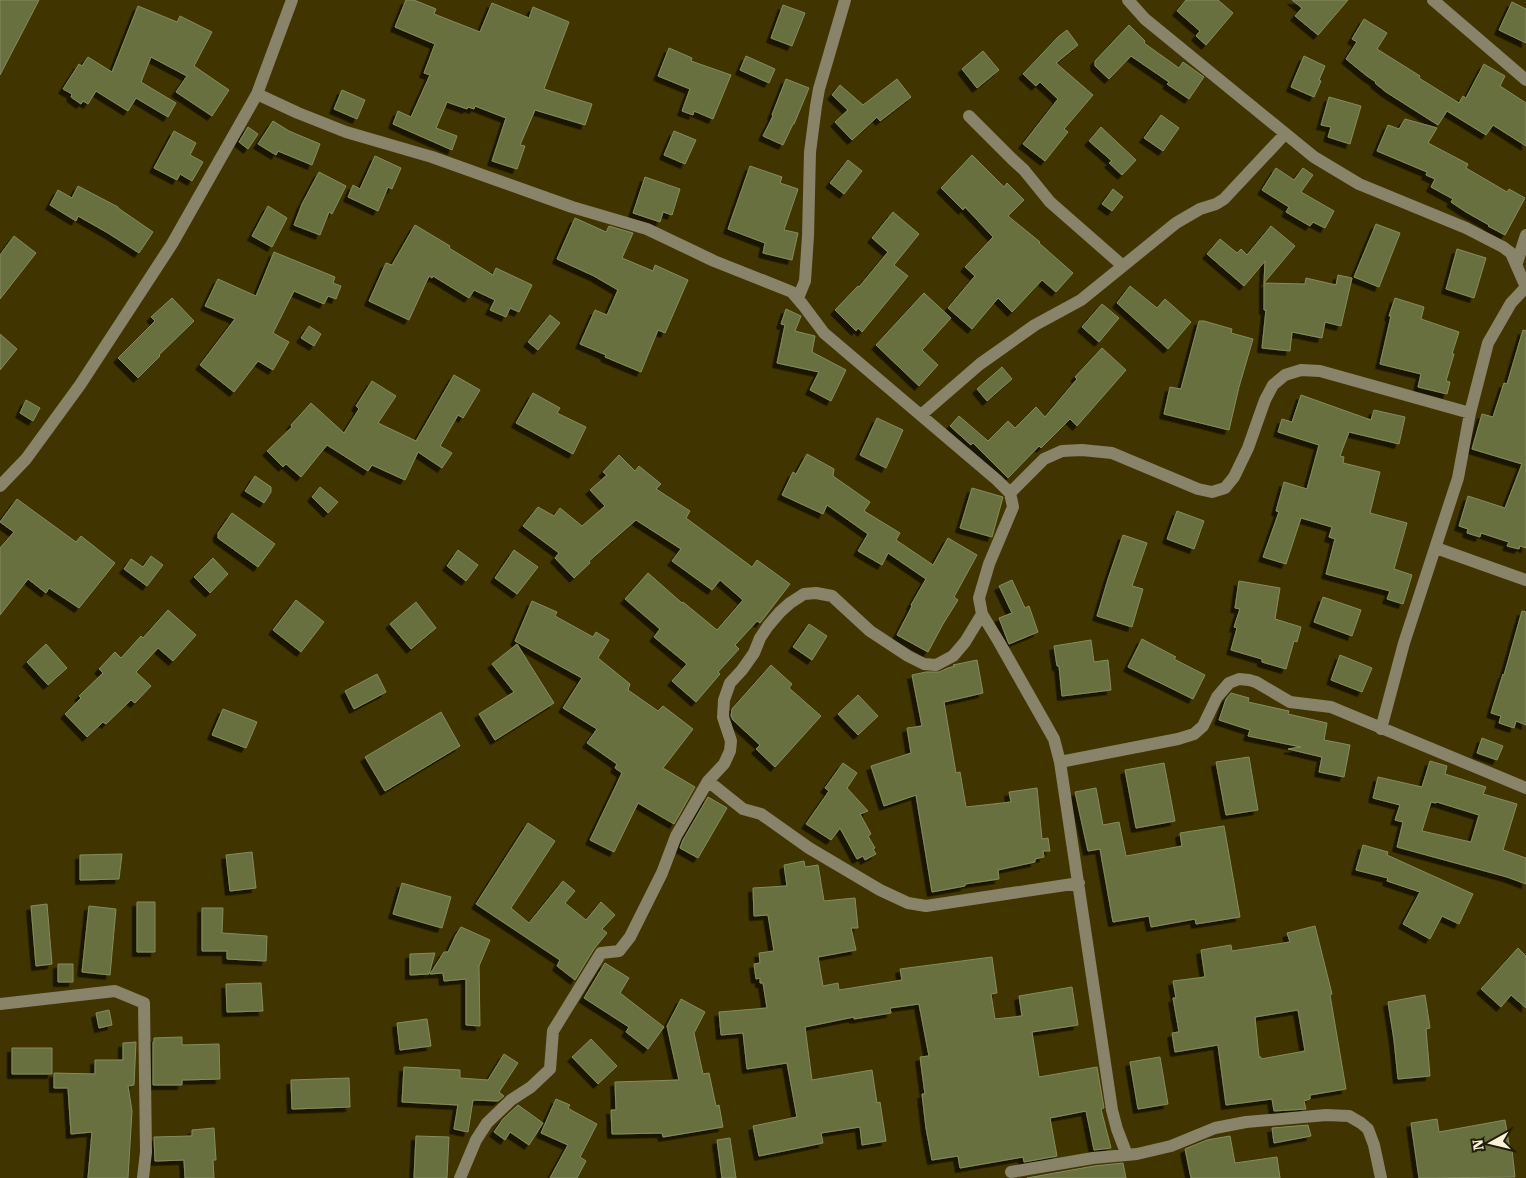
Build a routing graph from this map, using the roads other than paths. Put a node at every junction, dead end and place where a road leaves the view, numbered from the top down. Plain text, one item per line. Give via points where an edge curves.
1 (292, 0) edge
2 (845, 0) edge
3 (1128, 0) edge
4 (1433, 0) edge
5 (1526, 80) edge
6 (256, 94) junction
7 (970, 116) dead end
8 (1285, 134) junction
9 (1526, 235) edge
10 (1517, 263) junction
11 (1123, 266) junction
12 (1526, 287) edge
13 (798, 298) junction
14 (1470, 414) junction
15 (921, 415) junction
16 (0, 486) edge
17 (1010, 493) junction
18 (1436, 548) junction
19 (1526, 580) edge
20 (982, 614) junction
21 (1381, 729) junction
22 (1060, 762) junction
23 (708, 781) junction
24 (1526, 788) edge
25 (1080, 884) junction
26 (0, 1004) edge
27 (1127, 1155) junction
28 (1011, 1172) dead end
29 (144, 1178) edge
30 (460, 1178) edge
31 (1381, 1178) edge

1 - 6 street
2 - 13 street via 816,106 810,152 804,281
3 - 8 street via 1145,19
4 - 5 street
6 - 13 street via 337,129 432,157 572,207 647,229 714,261 792,292
6 - 16 street via 172,244 80,385 26,459
7 - 11 street via 1024,170 1050,202
8 - 10 street via 1314,157 1359,184 1503,246
8 - 11 street via 1224,199 1176,223
9 - 10 street
10 - 12 street
11 - 15 street via 1081,300 1035,325 980,364
12 - 14 street via 1510,303 1488,343
13 - 15 street via 824,333
14 - 17 street via 1320,371 1302,370 1285,375 1273,385 1248,448 1226,488 1212,492 1198,489 1112,453 1082,450 1062,452 1044,459
14 - 18 street via 1458,478
15 - 17 street
17 - 20 street via 1013,507 989,564 979,598
18 - 19 street
18 - 21 street via 1404,643
20 - 22 street via 1054,739
20 - 23 street via 953,656 936,665 924,664 870,631 832,596 804,594 790,603 768,626 754,653 730,683 724,700 723,718 731,741 730,751 724,764
21 - 22 street via 1331,707 1290,702 1256,682 1239,679 1229,683 1217,696 1203,726 1194,734
21 - 24 street
22 - 25 street
23 - 25 street via 743,809 761,814 809,848 908,903 926,906
23 - 30 street via 676,836 662,873 630,937 619,951 601,953 552,1031 550,1069 487,1123
25 - 27 street via 1112,1110
26 - 29 street via 115,991 144,1003
27 - 28 street
27 - 31 street via 1171,1146 1230,1125 1326,1115 1349,1116 1368,1129

